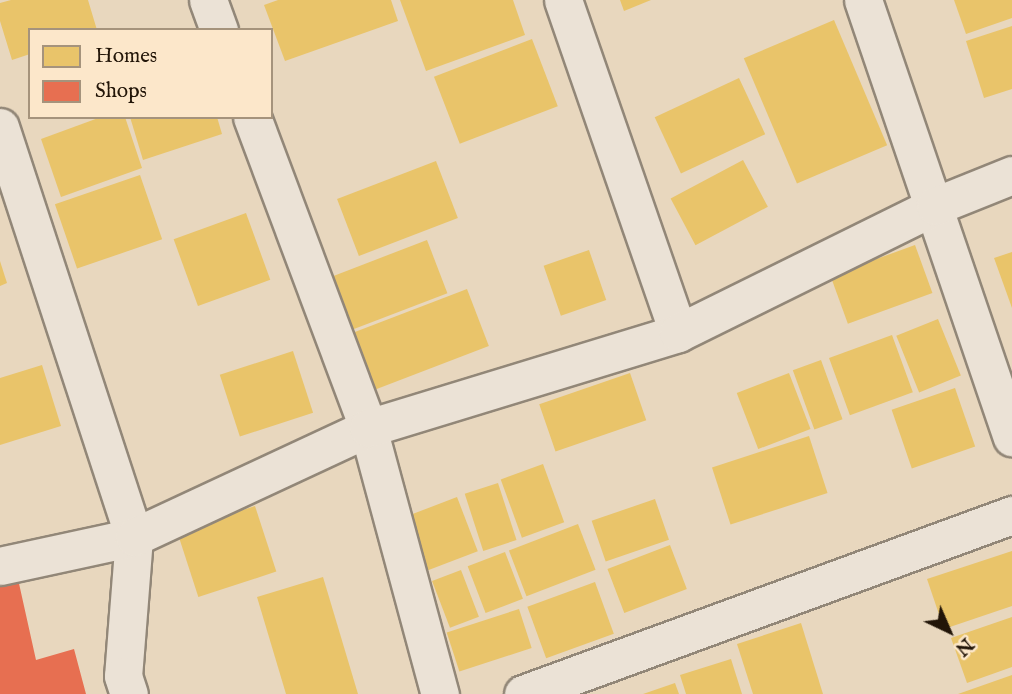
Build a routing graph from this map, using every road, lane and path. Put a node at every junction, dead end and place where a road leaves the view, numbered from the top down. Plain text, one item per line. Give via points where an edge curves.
1 (208, 0) edge
2 (563, 0) edge
3 (863, 0) edge
4 (218, 28) edge
5 (253, 119) edge
6 (0, 127) edge
7 (1012, 175) edge
8 (935, 206) junction
9 (678, 332) junction
10 (368, 428) junction
11 (1012, 437) edge
12 (1012, 515) edge
13 (134, 537) junction
14 (0, 566) edge
15 (129, 694) edge
16 (440, 694) edge
17 (523, 694) edge

1 - 4 street
2 - 9 street
3 - 8 street
5 - 10 street
6 - 13 street
7 - 8 street
8 - 9 street
8 - 11 street
9 - 10 street
10 - 13 street
10 - 16 street
12 - 17 street
13 - 14 street
13 - 15 street via 123,676

